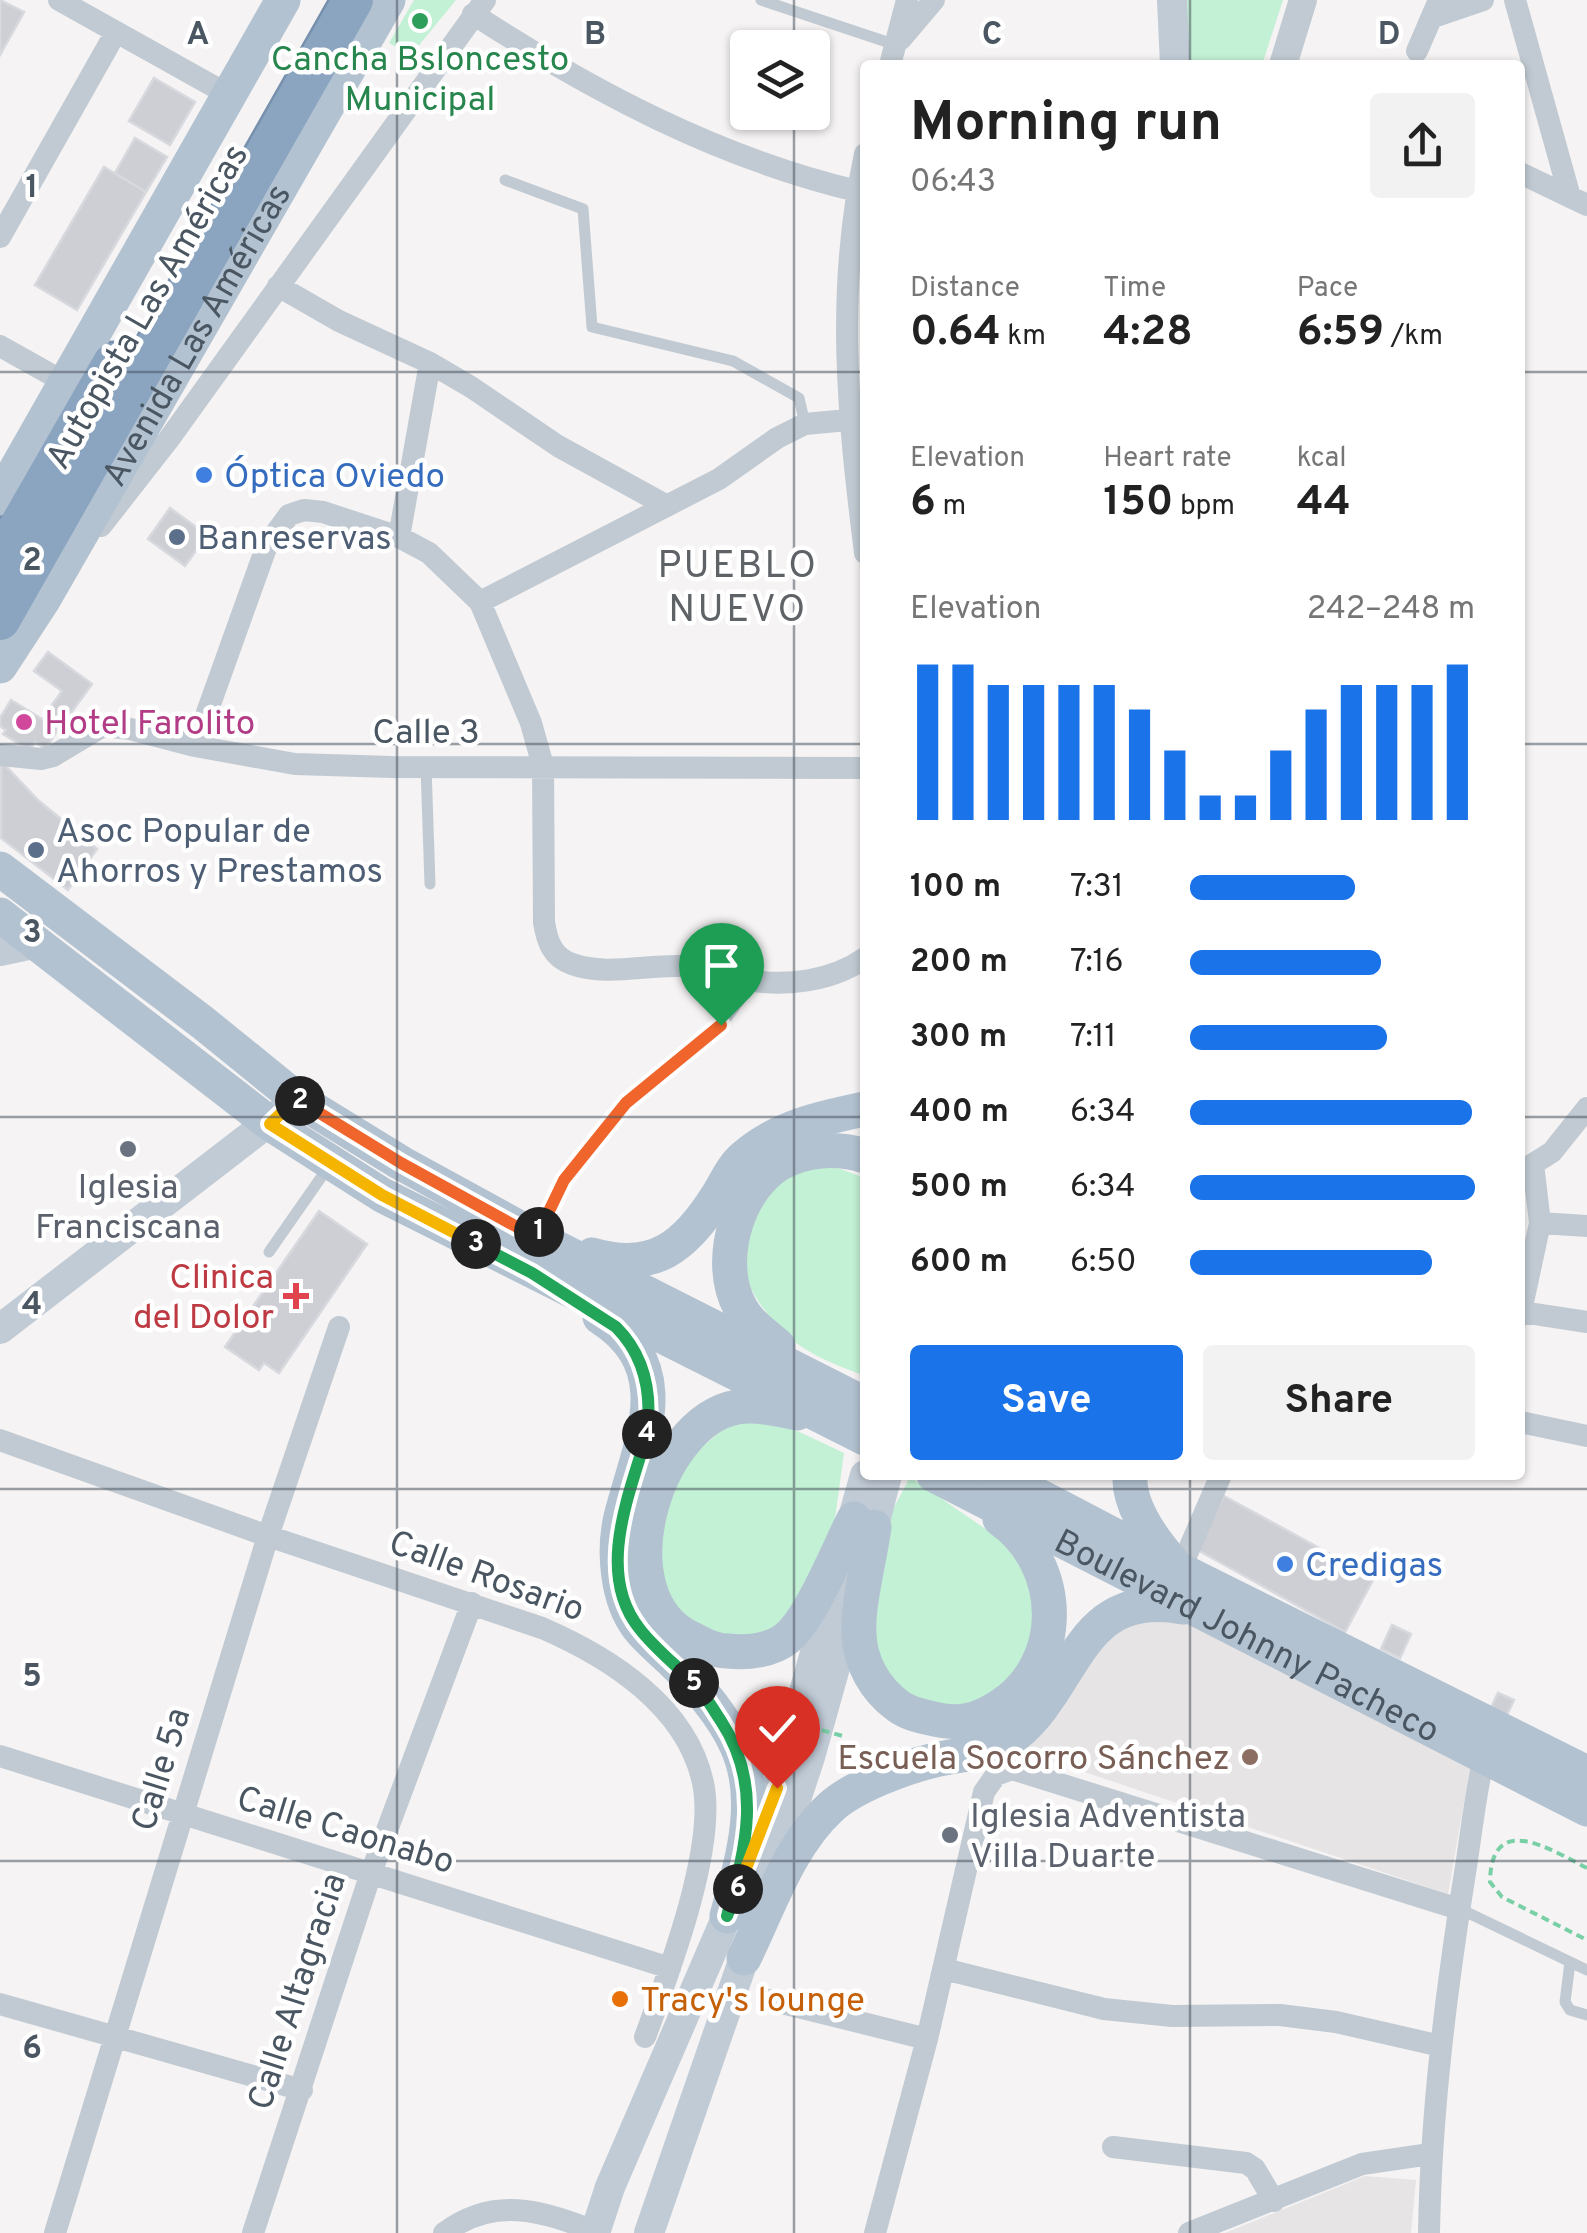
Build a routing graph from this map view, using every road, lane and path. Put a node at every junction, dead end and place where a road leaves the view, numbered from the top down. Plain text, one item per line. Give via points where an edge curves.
1 (59, 0) edge
2 (284, 0) edge
3 (321, 0) edge
4 (353, 0) edge
5 (388, 0) edge
6 (761, 0) edge
7 (906, 0) edge
8 (934, 0) edge
9 (1172, 0) edge
10 (1303, 0) edge
11 (1483, 0) edge
12 (1515, 0) edge
13 (478, 7) edge
14 (1436, 8) edge
15 (116, 32) junction
16 (1417, 51) dead end
17 (893, 55) edge
18 (1175, 60) edge
19 (1290, 60) edge
20 (229, 95) junction
21 (860, 177) edge
22 (1525, 177) edge
23 (506, 180) dead end
24 (857, 191) junction
25 (1578, 201) edge
26 (0, 237) edge
27 (278, 286) junction
28 (0, 346) edge
29 (430, 363) junction
30 (141, 368) junction
31 (66, 383) junction
32 (848, 420) junction
33 (805, 424) junction
34 (0, 498) edge
35 (668, 506) junction
36 (860, 513) edge
37 (400, 537) junction
38 (0, 560) edge
39 (0, 598) edge
40 (43, 600) junction
41 (480, 602) junction
42 (0, 620) edge
43 (0, 666) edge
44 (195, 746) junction
45 (0, 754) edge
46 (544, 766) junction
47 (426, 767) junction
48 (860, 768) edge
49 (0, 869) edge
50 (430, 884) dead end
51 (0, 915) edge
52 (17, 947) edge
53 (860, 961) edge
54 (754, 981) junction
55 (296, 1099) junction
56 (1587, 1108) edge
57 (860, 1109) edge
58 (270, 1124) junction
59 (860, 1155) edge
60 (332, 1163) junction
61 (1526, 1163) edge
62 (1540, 1223) junction
63 (1587, 1226) edge
64 (538, 1251) junction
65 (268, 1252) dead end
66 (1525, 1291) edge
67 (1525, 1315) edge
68 (1587, 1322) edge
69 (339, 1327) dead end
70 (0, 1329) edge
71 (845, 1405) edge
72 (1525, 1423) edge
73 (860, 1430) edge
74 (1587, 1436) edge
75 (0, 1440) edge
76 (942, 1480) edge
77 (944, 1480) edge
78 (1009, 1480) edge
79 (1130, 1480) edge
80 (1219, 1480) edge
81 (871, 1496) edge
82 (268, 1536) junction
83 (1180, 1570) junction
84 (472, 1604) junction
85 (1198, 1610) junction
86 (772, 1707) dead end
87 (843, 1736) dead end
88 (1488, 1740) junction
89 (1542, 1750) junction
90 (0, 1756) edge
91 (1587, 1757) edge
92 (1579, 1793) edge
93 (183, 1814) junction
94 (1587, 1823) edge
95 (1587, 1868) edge
96 (371, 1873) junction
97 (1459, 1909) junction
98 (727, 1916) junction
99 (1587, 1940) edge
100 (744, 1958) junction
101 (1570, 1962) junction
102 (670, 1968) junction
103 (944, 1969) junction
104 (1587, 1970) edge
105 (770, 2000) dead end
106 (1, 2006) edge
107 (1587, 2016) edge
108 (116, 2036) junction
109 (645, 2037) dead end
110 (927, 2039) junction
111 (1442, 2046) junction
112 (302, 2090) junction
113 (1113, 2148) dead end
114 (1430, 2154) junction
115 (1274, 2201) junction
116 (595, 2232) edge
117 (55, 2233) edge
118 (253, 2233) edge
119 (444, 2233) edge
120 (649, 2233) edge
121 (875, 2233) edge
122 (1189, 2233) edge
123 (1429, 2233) edge

1 - 15 street
2 - 20 main road
3 - 38 highway, Autopista Las Américas
4 - 30 highway, Autopista Las Américas
5 - 40 main road, Avenida Las Américas
6 - 17 lane
7 - 17 street
8 - 17 street
9 - 18 main road
10 - 19 street
11 - 14 street
12 - 25 street
13 - 24 street via 568,74 739,156
13 - 27 street
14 - 16 street
15 - 20 street
15 - 26 street
20 - 31 main road
21 - 24 street
22 - 25 street
23 - 33 lane via 583,208 594,329 736,362 799,398
24 - 32 street via 848,248
27 - 29 street via 338,322
27 - 40 street
28 - 31 street
29 - 35 street via 558,446
29 - 37 street
30 - 39 highway, Autopista Las Américas
30 - 42 highway, Autopista Las Américas
31 - 34 main road
32 - 33 street
32 - 36 street
33 - 35 street
35 - 41 street
37 - 41 street via 429,553
37 - 44 street via 304,510 276,528
40 - 43 main road, Avenida Las Américas
41 - 46 street
44 - 45 street, Calle 3 via 103,726 53,756
44 - 47 street, Calle 3 via 294,764
46 - 47 street, Calle 3
46 - 48 street, Calle 3
46 - 54 street via 544,922 556,955 591,968 682,966
47 - 50 lane
49 - 55 main road
51 - 52 main road
52 - 58 main road
53 - 54 street via 803,982
54 - 64 lane via 721,1025 626,1103 564,1180
55 - 58 main road
55 - 64 main road
56 - 61 street via 1552,1152
57 - 64 main road via 810,1121 759,1144 671,1251 639,1262
58 - 60 main road
58 - 70 main road
59 - 71 main road via 824,1149 786,1160 752,1190 732,1231 729,1258 731,1285 751,1322
60 - 64 main road via 382,1195
60 - 65 lane
61 - 62 street
62 - 63 street
62 - 66 street
64 - 71 main road
64 - 98 main road via 628,1338 643,1366 649,1416 621,1519 621,1587 637,1626 701,1690 737,1745 749,1813
67 - 68 street
69 - 82 street, Calle 5a
71 - 73 main road
71 - 81 main road via 735,1407 702,1424 675,1452 642,1558 654,1604 679,1633 718,1651 766,1648 787,1638
72 - 74 street
75 - 82 street, Calle Rosario
76 - 81 main road via 1012,1528 1046,1580 1050,1619 1032,1676 1018,1695 980,1719 951,1724 906,1712 867,1671 859,1634
77 - 85 main road, Boulevard Johnny Pacheco
78 - 83 main road, Boulevard Johnny Pacheco
79 - 83 main road via 1142,1518
80 - 83 street
81 - 98 main road via 777,1788
81 - 100 main road via 810,1758
82 - 84 street, Calle Rosario
82 - 93 street, Calle 5a
83 - 88 main road, Boulevard Johnny Pacheco
84 - 96 street, Calle Altagracia
84 - 102 street, Calle Rosario via 583,1646 625,1672 690,1748 706,1818
85 - 88 main road, Boulevard Johnny Pacheco
85 - 100 main road via 1155,1605 1110,1618 1081,1644 1042,1710 1012,1737 929,1761 831,1807 800,1842
86 - 87 path, bridge via 761,1704 759,1712
88 - 89 main road, Boulevard Johnny Pacheco
88 - 92 main road, Boulevard Johnny Pacheco
88 - 97 street
89 - 91 main road
89 - 92 main road, Boulevard Johnny Pacheco
90 - 93 street, Calle Caonabo
92 - 94 street, Boulevard Johnny Pacheco
93 - 96 street, Calle Caonabo
93 - 108 street, Calle 5a
95 - 99 path via 1532,1840 1509,1841 1496,1853 1490,1882 1502,1896
96 - 102 street, Calle Caonabo
96 - 112 street, Calle Altagracia
97 - 101 lane
97 - 103 street via 1012,1769 996,1774 984,1792
97 - 111 street
98 - 116 main road
100 - 120 main road
101 - 104 lane
101 - 107 lane via 1565,2002
102 - 109 street, Calle Rosario
103 - 110 street
103 - 111 street via 1104,2009 1280,2015
105 - 110 street
106 - 108 street
108 - 112 street
108 - 117 street, Calle 5a
110 - 121 street
111 - 114 street
112 - 118 street, Calle Altagracia
113 - 115 street via 1246,2163
114 - 115 street via 1362,2164
114 - 123 street
115 - 122 street
116 - 119 street via 518,2209 466,2217

